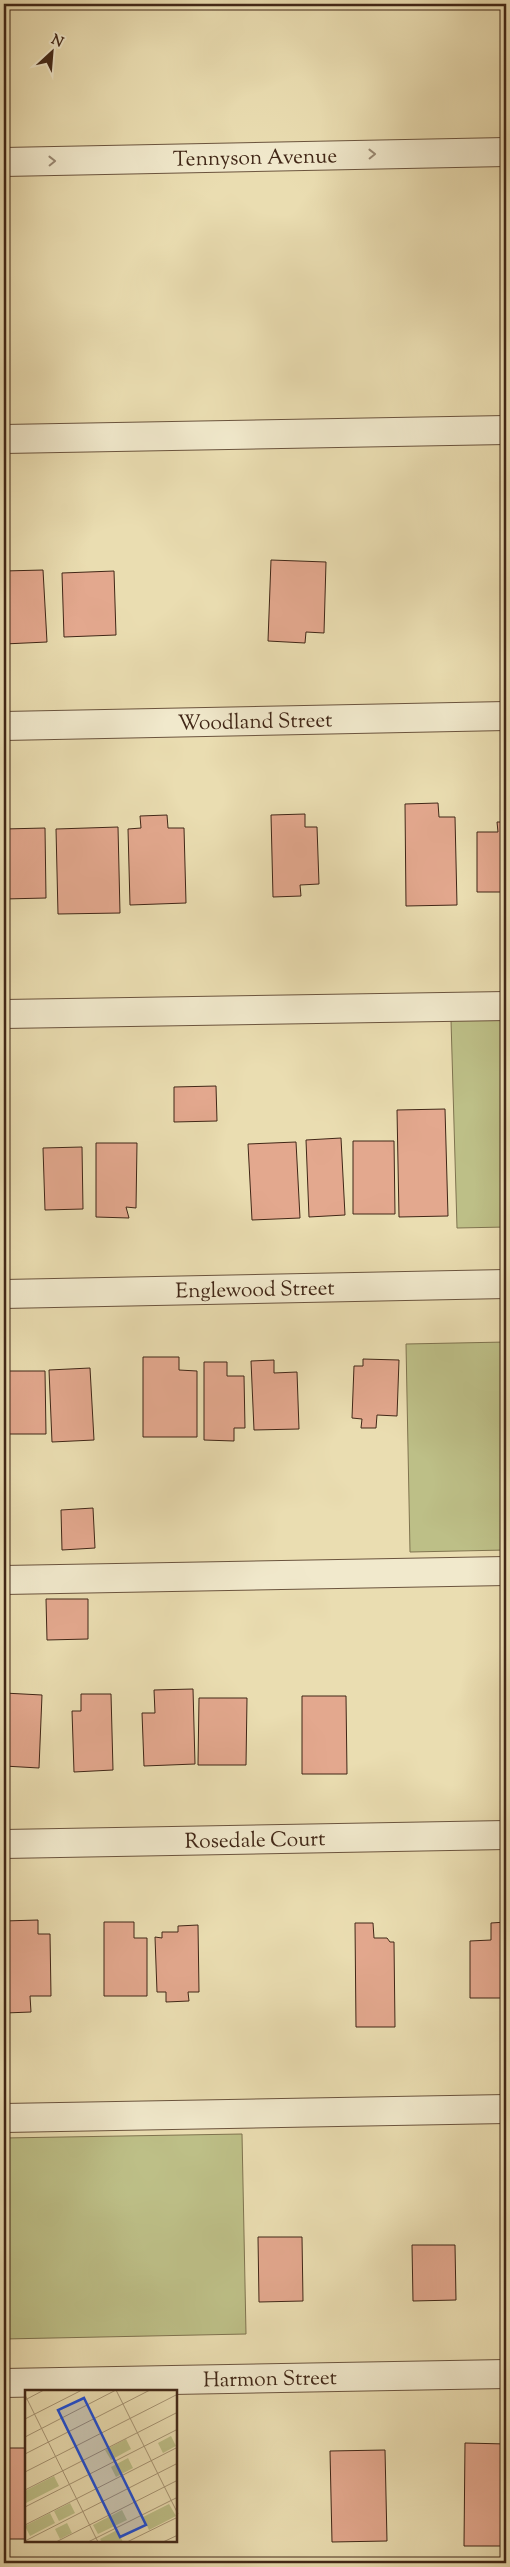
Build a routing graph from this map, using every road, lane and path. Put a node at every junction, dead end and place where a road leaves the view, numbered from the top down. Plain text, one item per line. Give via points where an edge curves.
1 (506, 152) edge
2 (4, 162) edge
3 (506, 430) edge
4 (4, 439) edge
5 (506, 716) edge
6 (4, 726) edge
7 (506, 1006) edge
8 (4, 1014) edge
9 (506, 1284) edge
10 (4, 1294) edge
11 (506, 1571) edge
12 (4, 1580) edge
13 (506, 1835) edge
14 (4, 1844) edge
15 (506, 2109) edge
16 (4, 2118) edge
17 (506, 2374) edge
18 (4, 2382) edge

2 -> 1 street, Tennyson Avenue
3 - 4 street
5 - 6 street, Woodland Street
7 - 8 street
9 - 10 street, Englewood Street
11 - 12 street
13 - 14 street, Rosedale Court
15 - 16 street
17 - 18 street, Harmon Street

